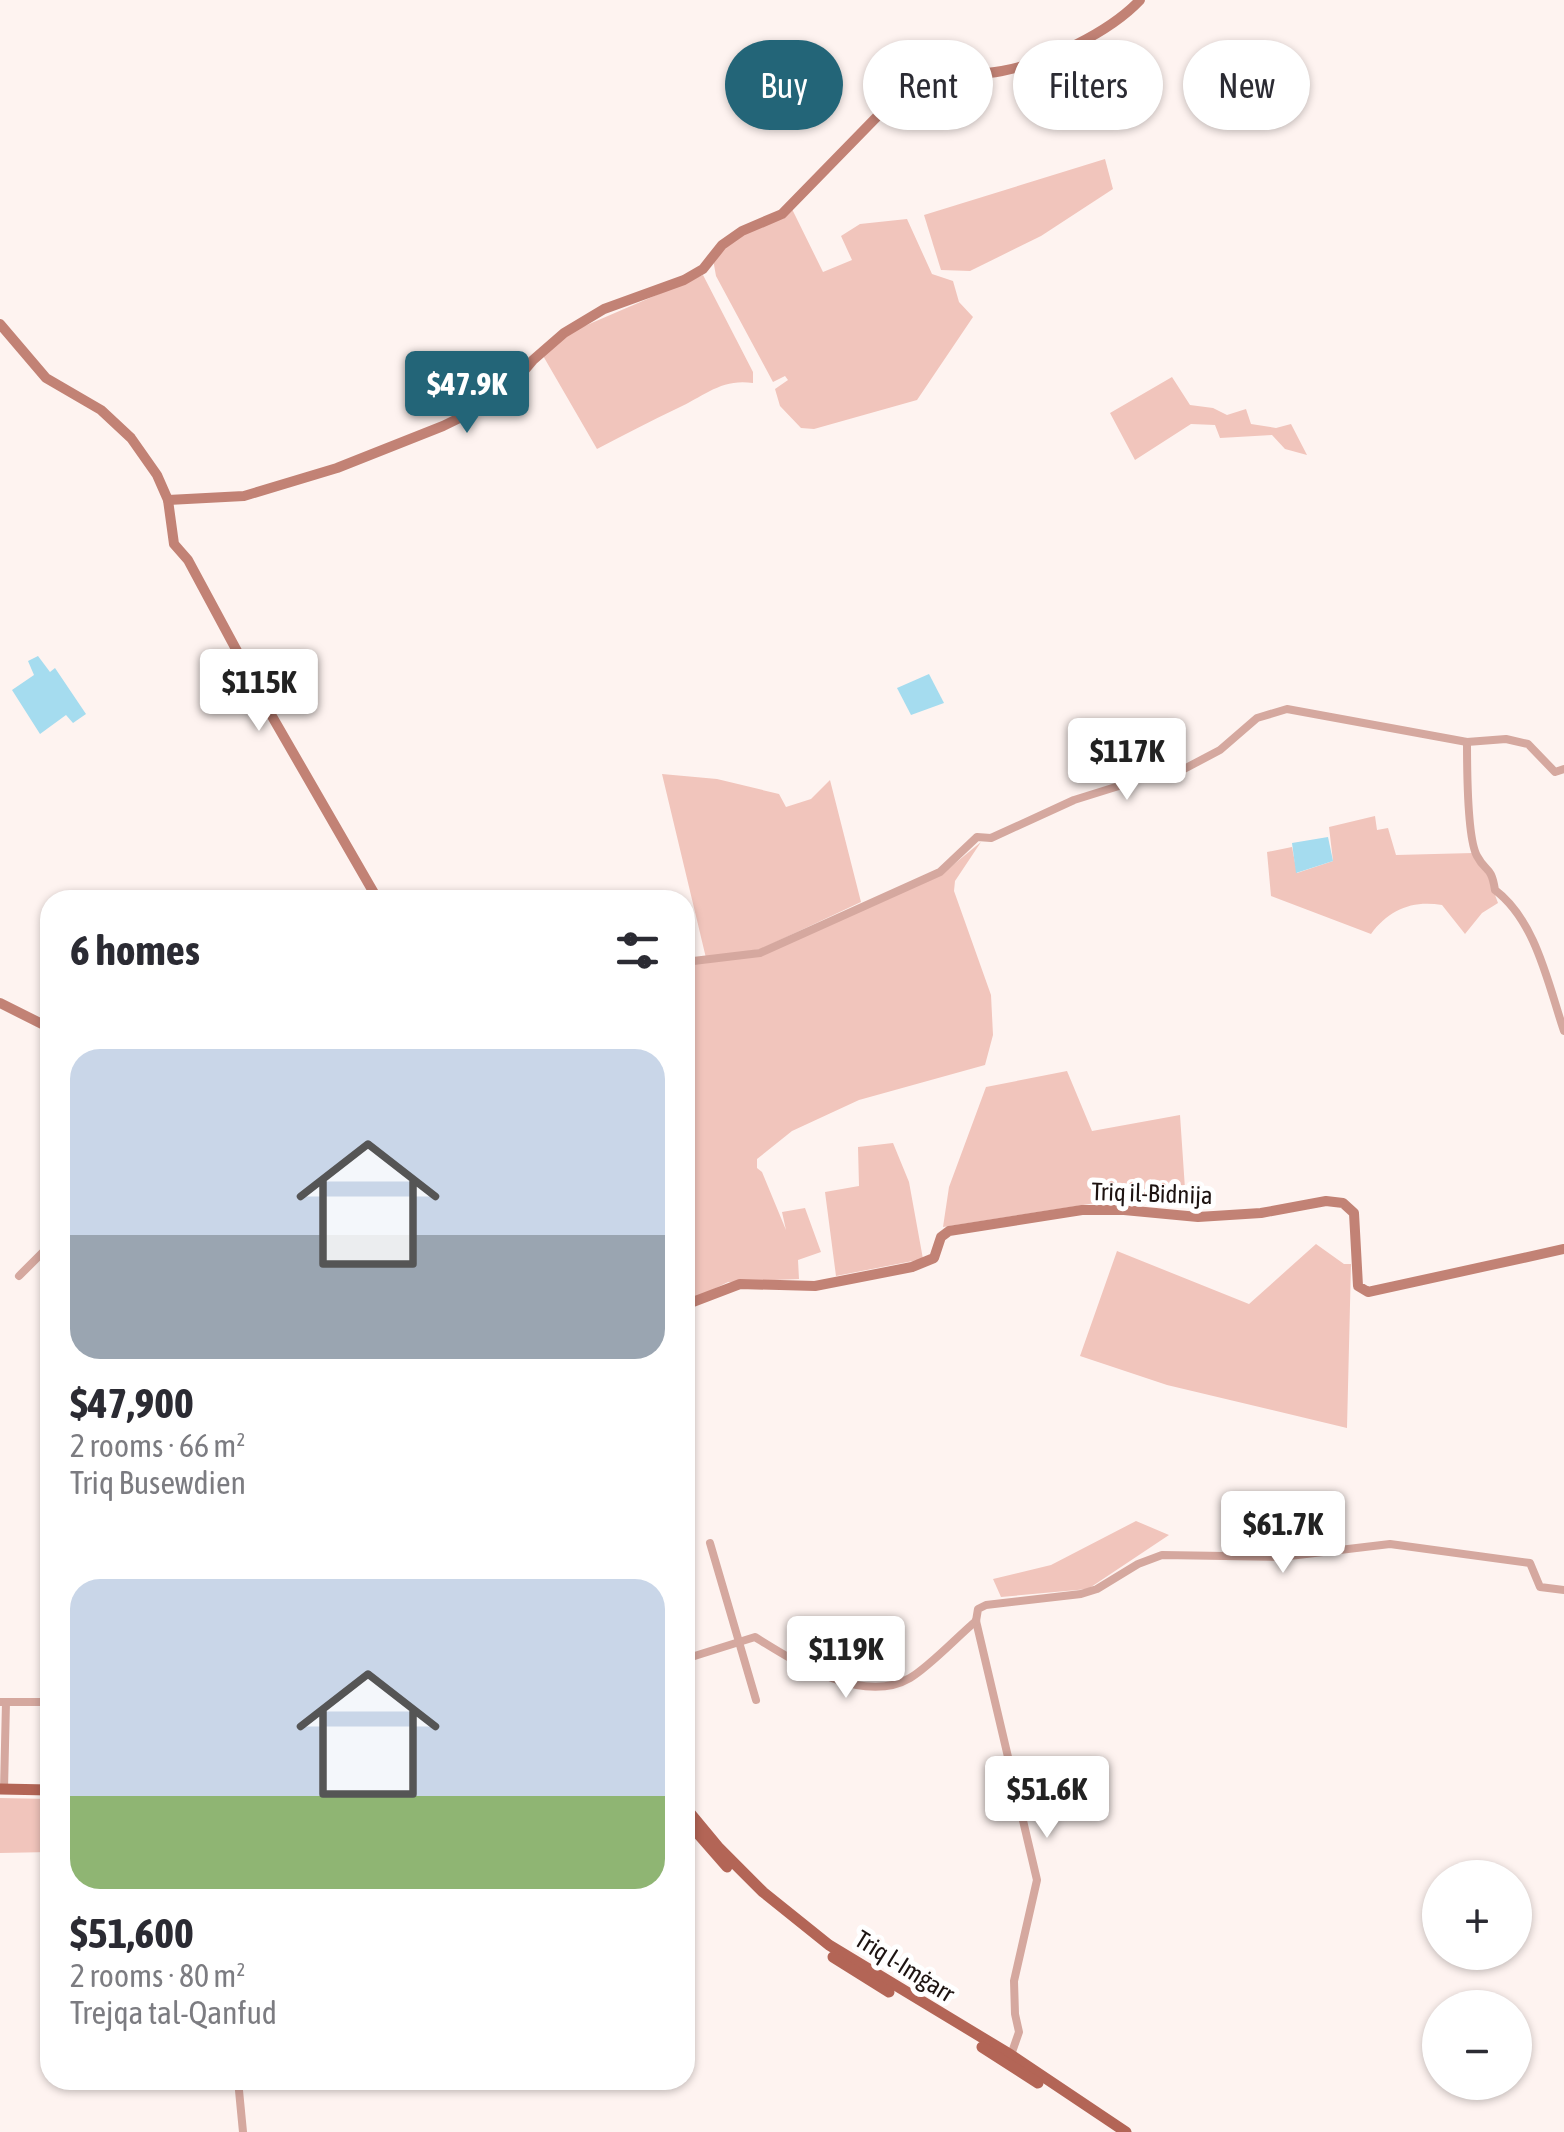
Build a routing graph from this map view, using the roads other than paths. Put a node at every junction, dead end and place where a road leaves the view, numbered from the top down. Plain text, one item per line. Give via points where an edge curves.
1 (1140, 0) edge
2 (0, 324) edge
3 (168, 500) junction
4 (1467, 742) junction
5 (1564, 770) edge
6 (372, 890) edge
7 (695, 961) edge
8 (0, 1003) edge
9 (40, 1023) edge
10 (1564, 1030) edge
11 (1564, 1249) edge
12 (40, 1256) edge
13 (19, 1276) dead end
14 (695, 1300) edge
15 (710, 1543) dead end
16 (1564, 1590) edge
17 (976, 1621) junction
18 (738, 1644) junction
19 (695, 1655) edge
20 (756, 1700) dead end
21 (3, 1702) edge
22 (40, 1702) edge
23 (2, 1788) edge
24 (40, 1790) edge
25 (695, 1819) edge
26 (695, 1832) edge
27 (1011, 2055) junction
28 (239, 2090) edge
29 (243, 2132) edge
30 (1113, 2132) edge
31 (1126, 2132) edge

1 - 3 street via 1121,20 1018,67 950,74 904,89 782,214 722,245 703,270 564,332 490,403 337,468 244,496
2 - 3 street via 46,378 126,432
3 - 6 street via 174,544
4 - 5 street via 1528,744 1556,772
4 - 7 street via 1274,710 1184,769 1164,766 991,838 977,837 940,872 760,953
4 - 10 street via 1476,856 1492,870 1495,890 1524,926
8 - 9 street
11 - 14 street, Triq il-Bidnija via 1368,1292 1358,1286 1354,1214 1343,1203 1198,1217 1082,1210 949,1230 940,1236 934,1258 920,1265 815,1286 740,1284
12 - 13 street
15 - 18 street
16 - 17 street via 1540,1587 1530,1562 1400,1544 1281,1557 1162,1555 1082,1594 986,1605
17 - 18 street via 909,1679 884,1685 822,1677 755,1637
17 - 27 street via 1037,1880 1014,1982 1019,2032
18 - 19 street
18 - 20 street
21 - 22 street
21 - 23 street
23 - 24 main road
25 - 27 main road, Triq l-Imġarr via 763,1892 829,1945
26 - 30 main road, Triq l-Imġarr via 759,1898 824,1951
27 - 31 main road, Triq l-Imġarr
28 - 29 street

